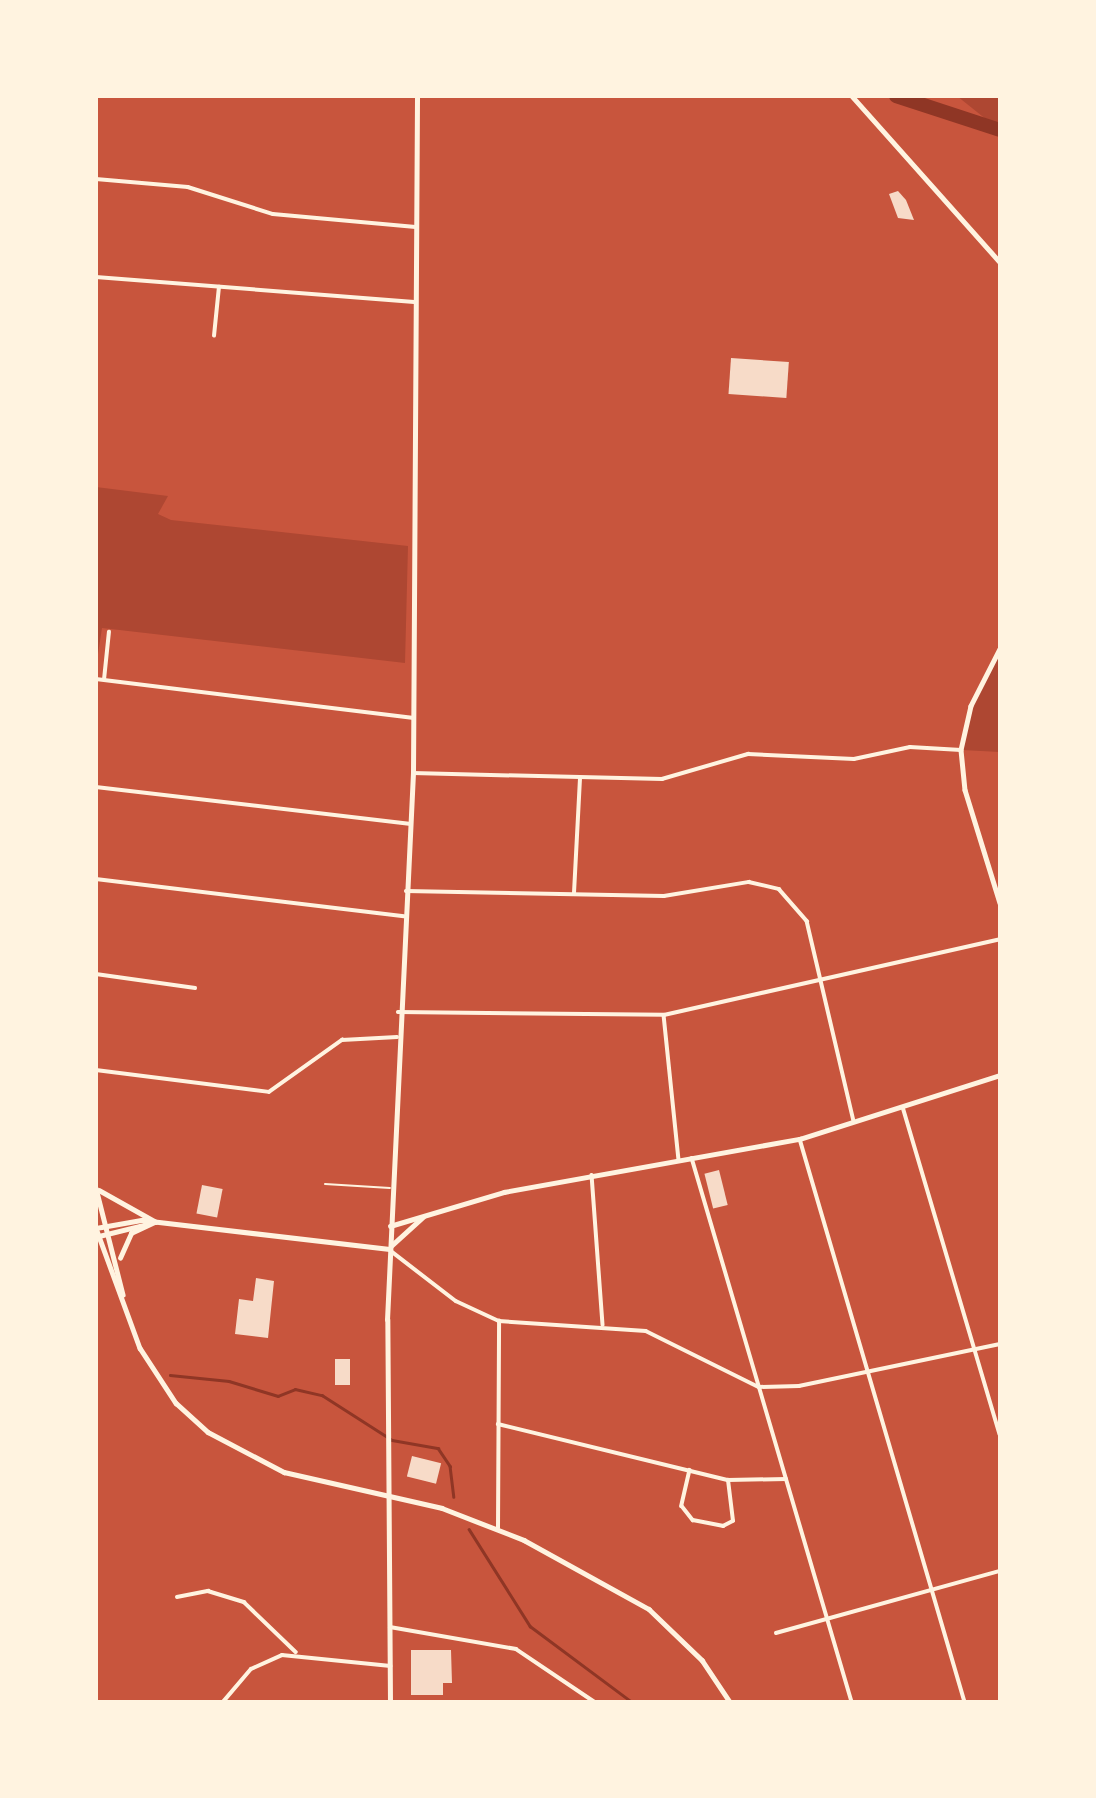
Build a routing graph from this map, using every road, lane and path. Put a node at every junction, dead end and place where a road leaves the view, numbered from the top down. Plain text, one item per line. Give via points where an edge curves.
1 (417, 96) edge
2 (852, 96) edge
3 (96, 179) edge
4 (415, 227) junction
5 (1000, 262) edge
6 (96, 277) edge
7 (219, 287) junction
8 (414, 302) junction
9 (214, 336) dead end
10 (109, 632) dead end
11 (1000, 649) edge
12 (96, 679) edge
13 (104, 680) junction
14 (412, 718) junction
15 (961, 750) junction
16 (413, 773) junction
17 (580, 778) junction
18 (96, 786) edge
19 (411, 824) junction
20 (96, 879) edge
21 (406, 891) junction
22 (574, 892) junction
23 (1000, 903) edge
24 (404, 916) junction
25 (1000, 939) edge
26 (96, 974) edge
27 (822, 980) junction
28 (195, 988) dead end
29 (398, 1012) junction
30 (664, 1015) junction
31 (397, 1037) junction
32 (96, 1070) edge
33 (1000, 1075) edge
34 (903, 1107) junction
35 (854, 1123) junction
36 (800, 1139) junction
37 (692, 1158) junction
38 (679, 1160) junction
39 (592, 1175) junction
40 (326, 1184) dead end
41 (96, 1188) edge
42 (391, 1189) junction
43 (423, 1217) junction
44 (156, 1222) junction
45 (110, 1225) junction
46 (390, 1227) junction
47 (96, 1228) edge
48 (112, 1233) junction
49 (99, 1236) junction
50 (389, 1250) junction
51 (119, 1262) junction
52 (123, 1301) junction
53 (499, 1321) junction
54 (603, 1325) junction
55 (1000, 1344) edge
56 (975, 1349) junction
57 (868, 1371) junction
58 (759, 1387) junction
59 (498, 1424) junction
60 (1000, 1434) edge
61 (690, 1470) junction
62 (728, 1479) junction
63 (786, 1479) junction
64 (390, 1496) junction
65 (498, 1528) junction
66 (1000, 1572) edge
67 (932, 1592) junction
68 (177, 1597) dead end
69 (828, 1622) junction
70 (390, 1627) junction
71 (776, 1633) dead end
72 (296, 1652) junction
73 (390, 1666) junction
74 (223, 1702) edge
75 (390, 1702) edge
76 (595, 1702) edge
77 (730, 1702) edge
78 (852, 1702) edge
79 (965, 1702) edge

1 - 4 main road
2 - 5 main road
3 - 4 street via 188,187 282,215
4 - 8 main road
6 - 7 street
7 - 8 street
7 - 9 street
8 - 14 main road
10 - 13 street
11 - 15 main road via 971,706
12 - 13 street
13 - 14 street
14 - 16 main road
15 - 17 street via 910,747 854,759 766,753 676,778
15 - 23 main road via 965,790
16 - 17 street
16 - 19 main road
17 - 22 street
18 - 19 street
19 - 21 main road
20 - 24 street
21 - 22 street
21 - 24 main road
22 - 27 street via 686,896 769,884 803,911
24 - 29 main road
25 - 27 street
26 - 28 street
27 - 30 street
27 - 35 street
29 - 30 street
29 - 31 main road
30 - 38 street
31 - 32 street via 342,1040 269,1091
31 - 42 main road
33 - 34 main road
34 - 35 main road
34 - 56 street
35 - 36 main road
36 - 37 main road
36 - 57 street
37 - 38 main road
37 - 58 street
38 - 39 main road
39 - 43 main road
39 - 54 street
40 - 42 lane
41 - 44 main road via 115,1204
41 - 45 main road
42 - 46 main road
43 - 46 main road
43 - 50 main road
44 - 45 main road
44 - 48 main road
44 - 50 main road
44 - 51 main road via 131,1233
45 - 47 main road
45 - 48 main road
46 - 50 main road
47 - 49 main road
48 - 49 main road
48 - 51 main road
49 - 52 main road
50 - 53 street via 456,1301
50 - 64 main road
51 - 52 main road
52 - 64 main road via 153,1372 208,1432 260,1463
53 - 54 street
53 - 59 street
54 - 58 street via 646,1331
55 - 56 street
56 - 57 street
56 - 60 street
57 - 58 street via 799,1386
57 - 67 street
58 - 63 street
59 - 61 street
59 - 65 street
61 - 62 street
61 - 62 street via 686,1514 723,1527 736,1515
62 - 63 street
63 - 69 street
64 - 65 main road
64 - 70 main road
65 - 77 main road via 649,1609 702,1660
66 - 67 street
67 - 69 street
67 - 79 street
68 - 72 street via 208,1591 244,1602
69 - 71 street
69 - 78 street
70 - 73 main road
70 - 76 street via 516,1649
72 - 73 street
72 - 74 street via 251,1669
73 - 75 main road

